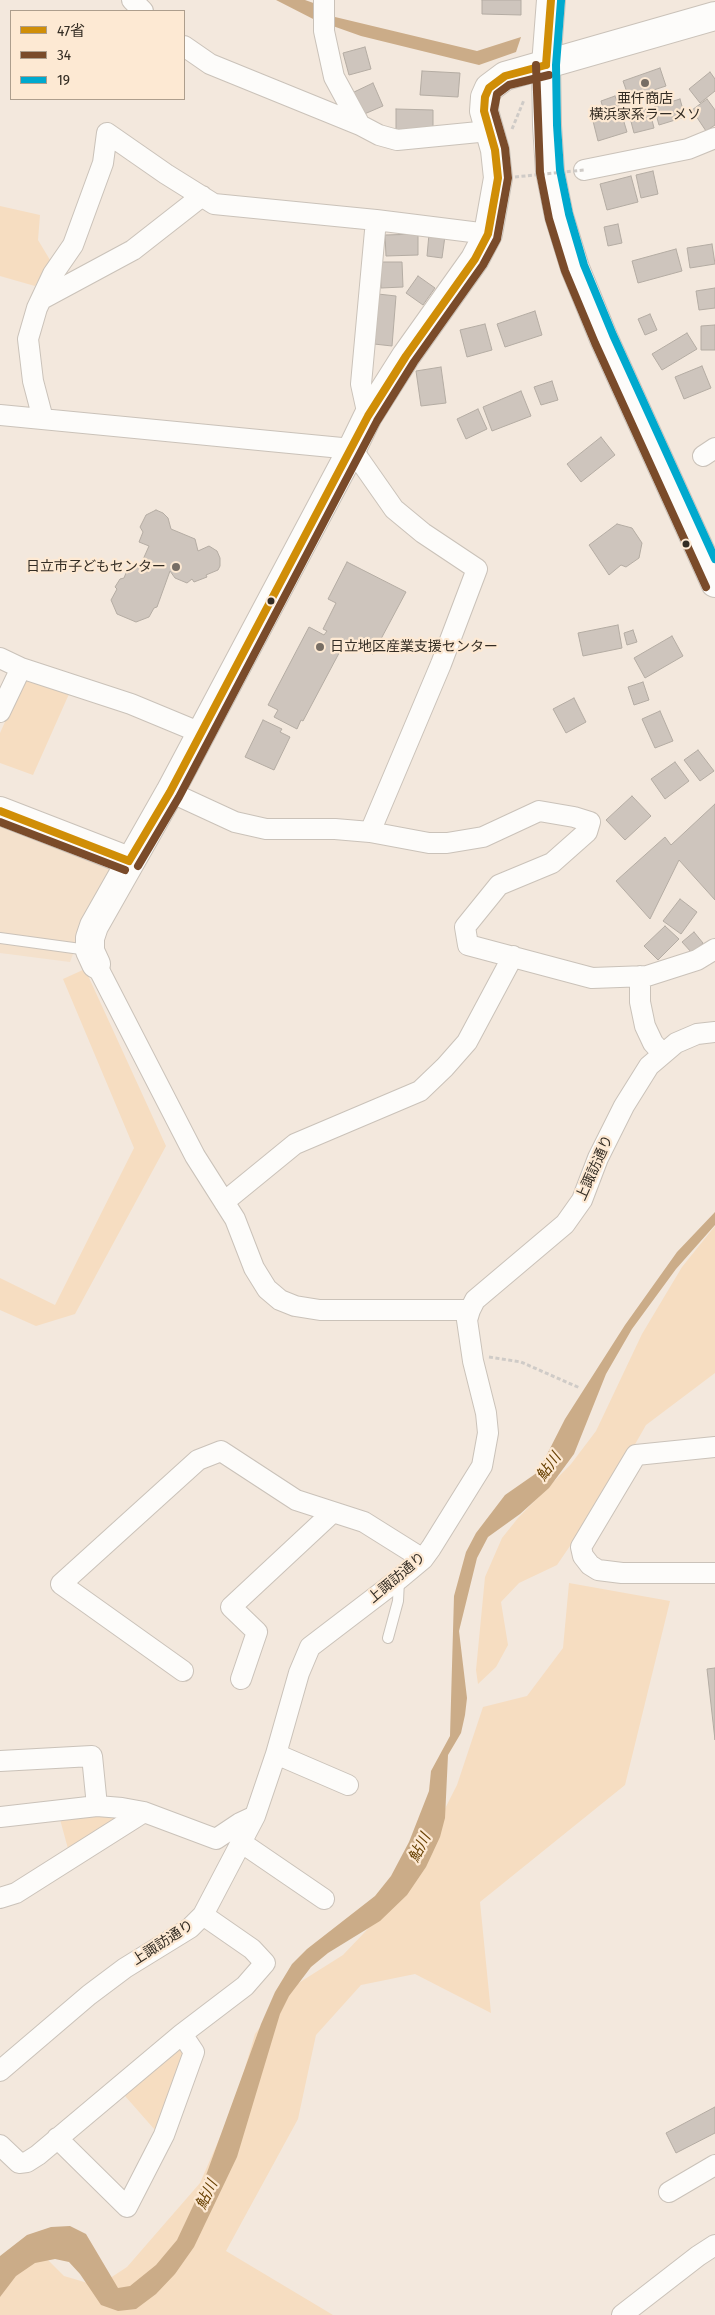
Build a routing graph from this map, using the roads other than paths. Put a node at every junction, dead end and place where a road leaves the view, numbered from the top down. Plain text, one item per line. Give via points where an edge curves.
1 (132, 0) edge
2 (551, 0) edge
3 (142, 10) edge
4 (324, 14) edge
5 (715, 16) edge
6 (185, 47) edge
7 (546, 65) junction
8 (360, 125) junction
9 (489, 130) junction
10 (715, 138) edge
11 (584, 170) road end
12 (202, 196) junction
13 (376, 220) junction
14 (488, 234) junction
15 (42, 298) junction
16 (0, 415) edge
17 (368, 416) junction
18 (43, 419) junction
19 (352, 449) junction
20 (715, 583) edge
21 (0, 658) edge
22 (21, 668) junction
23 (0, 712) edge
24 (201, 733) junction
25 (170, 792) junction
26 (0, 811) edge
27 (370, 832) junction
28 (129, 861) junction
29 (0, 938) edge
30 (715, 949) edge
31 (513, 956) junction
32 (93, 957) junction
33 (640, 976) junction
34 (715, 1032) edge
35 (662, 1052) junction
36 (224, 1202) junction
37 (470, 1310) junction
38 (715, 1447) edge
39 (333, 1512) junction
40 (423, 1559) junction
41 (715, 1573) edge
42 (399, 1580) junction
43 (388, 1638) dead end
44 (183, 1671) dead end
45 (241, 1679) dead end
46 (276, 1754) junction
47 (0, 1761) edge
48 (348, 1786) dead end
49 (97, 1806) junction
50 (144, 1812) junction
51 (255, 1816) junction
52 (0, 1817) edge
53 (242, 1843) junction
54 (0, 1898) edge
55 (324, 1899) dead end
56 (203, 1915) junction
57 (182, 2034) junction
58 (0, 2071) edge
59 (57, 2138) junction
60 (0, 2144) edge
61 (715, 2165) edge
62 (669, 2192) dead end
63 (712, 2253) edge
64 (645, 2308) edge
65 (622, 2315) edge

1 - 3 street
2 - 7 main road
4 - 8 street via 334,77
5 - 7 main road
6 - 8 street via 210,64
7 - 9 main road via 505,76 489,88 484,111
7 - 20 main road via 550,171 559,216 575,268
8 - 9 street via 398,140
9 - 14 main road via 498,178
10 - 11 street via 688,149
12 - 13 street via 214,204
12 - 15 street via 133,250
12 - 15 street via 107,133 103,163 73,245 53,274
13 - 14 street
13 - 17 street via 361,384
14 - 17 main road
15 - 18 street via 28,339 33,381
16 - 18 street
17 - 19 main road
18 - 19 street
19 - 24 main road
19 - 27 street via 394,509 477,569
21 - 22 street
22 - 23 street
22 - 24 street via 131,704
24 - 25 main road
25 - 27 street via 235,822 266,829
25 - 28 main road
26 - 28 main road
27 - 31 street via 428,843 447,843 483,837 539,811 590,822 587,832 552,863 499,885 465,927 468,944
28 - 32 main road via 94,926 90,938
29 - 32 lane
30 - 33 street via 697,960
31 - 33 street via 592,978
31 - 36 street via 467,1042 420,1091 295,1144
32 - 36 street via 195,1156
33 - 35 street via 640,1002 645,1026 653,1043
34 - 35 street, 上諏訪通り via 697,1034
35 - 37 street, 上諏訪通り via 637,1082 598,1158 582,1200 565,1224 488,1288
36 - 37 street via 235,1219 254,1268 267,1289 280,1300 320,1310
37 - 40 street, 上諏訪通り via 468,1329 472,1361 486,1412 486,1450 474,1481
38 - 41 street via 636,1455 581,1547 583,1556 598,1570
39 - 40 street via 364,1522
39 - 44 street via 296,1500 221,1451 198,1460 61,1584
39 - 45 street via 231,1607 257,1632
40 - 42 street, 上諏訪通り
42 - 43 lane via 398,1601
42 - 46 street, 上諏訪通り via 310,1647 299,1673
46 - 48 street
46 - 51 street, 上諏訪通り
47 - 49 street via 92,1756
49 - 50 street
49 - 52 street
50 - 51 street via 216,1839
50 - 54 street via 16,1894
51 - 53 street, 上諏訪通り
53 - 55 street
53 - 56 street, 上諏訪通り
56 - 57 street via 252,1949 265,1963 245,1986
56 - 58 street, 上諏訪通り via 190,1928 96,1990
57 - 59 street
57 - 59 street via 194,2052 164,2135 126,2207
59 - 60 street via 32,2158 19,2163
61 - 62 street
63 - 64 street
64 - 65 street

